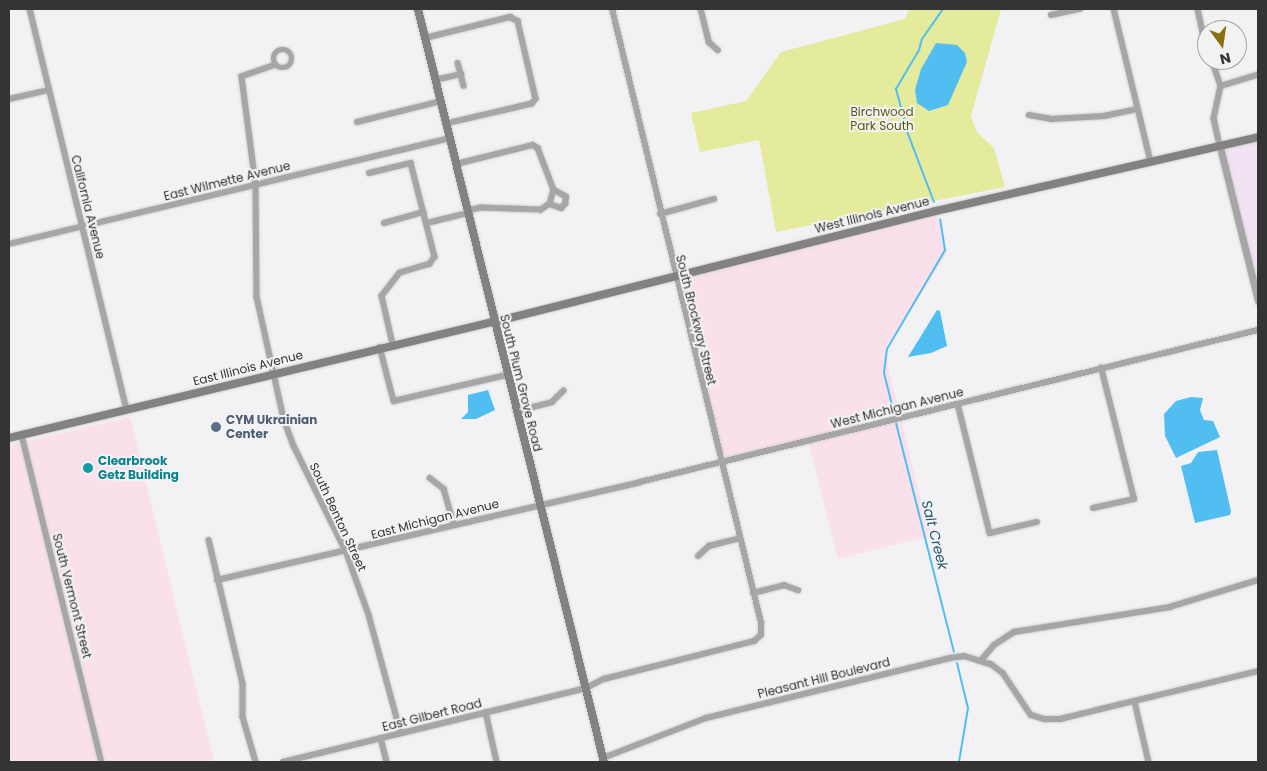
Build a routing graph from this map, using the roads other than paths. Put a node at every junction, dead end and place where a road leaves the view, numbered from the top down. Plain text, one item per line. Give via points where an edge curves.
1 (30, 9) edge
2 (418, 9) edge
3 (612, 9) edge
4 (701, 9) edge
5 (1080, 9) edge
6 (1114, 9) edge
7 (1051, 15) dead end
8 (425, 38) junction
9 (718, 50) dead end
10 (458, 63) dead end
11 (276, 65) dead end
12 (1215, 70) edge
13 (461, 74) junction
14 (1258, 75) edge
15 (435, 80) junction
16 (464, 86) dead end
17 (1221, 86) junction
18 (49, 90) junction
19 (9, 99) edge
20 (441, 101) junction
21 (1137, 109) junction
22 (1029, 115) dead end
23 (357, 122) dead end
24 (446, 124) junction
25 (1258, 137) edge
26 (450, 138) junction
27 (1220, 147) junction
28 (1151, 162) junction
29 (456, 164) junction
30 (369, 173) dead end
31 (256, 185) junction
32 (554, 190) junction
33 (714, 199) dead end
34 (550, 204) junction
35 (424, 212) junction
36 (468, 212) junction
37 (660, 214) junction
38 (384, 222) dead end
39 (427, 223) junction
40 (82, 226) junction
41 (9, 244) edge
42 (675, 277) junction
43 (1258, 300) edge
44 (494, 322) junction
45 (1258, 330) edge
46 (393, 344) junction
47 (380, 347) junction
48 (1101, 368) junction
49 (272, 374) junction
50 (508, 375) junction
51 (563, 391) dead end
52 (958, 404) junction
53 (127, 409) junction
54 (517, 411) junction
55 (22, 435) junction
56 (9, 438) edge
57 (722, 463) junction
58 (430, 478) dead end
59 (540, 504) junction
60 (1093, 508) dead end
61 (1038, 522) dead end
62 (454, 525) junction
63 (740, 538) junction
64 (209, 540) dead end
65 (346, 551) junction
66 (698, 556) dead end
67 (217, 580) junction
68 (1258, 580) edge
69 (798, 590) dead end
70 (754, 593) junction
71 (761, 636) joint
72 (982, 659) junction
73 (1258, 671) edge
74 (586, 688) junction
75 (1135, 702) junction
76 (486, 712) junction
77 (1031, 715) junction
78 (1026, 722) dead end
79 (401, 733) junction
80 (381, 738) junction
81 (604, 760) edge
82 (102, 762) edge
83 (256, 762) edge
84 (283, 762) edge
85 (387, 762) edge
86 (497, 762) edge
87 (1149, 762) edge

1 - 18 street, California Avenue
2 - 8 main road, South Plum Grove Road
3 - 37 street, South Brockway Street
4 - 9 street via 709,42
5 - 7 street
6 - 21 street
8 - 15 main road, South Plum Grove Road
8 - 24 street via 510,17 518,20 536,99 532,104
10 - 13 street
11 - 31 street, South Benton Street via 242,77
12 - 17 street
13 - 15 street
13 - 16 street
14 - 17 street
15 - 20 main road, South Plum Grove Road
17 - 27 street via 1214,118
18 - 19 street
18 - 40 street, California Avenue
20 - 23 street
20 - 24 main road, South Plum Grove Road
21 - 22 street via 1104,116 1052,119
21 - 28 street
24 - 26 main road, South Plum Grove Road
25 - 27 main road, West Illinois Avenue
26 - 29 main road, South Plum Grove Road
26 - 31 street, East Wilmette Avenue
27 - 28 main road, West Illinois Avenue
27 - 43 street
28 - 42 main road, West Illinois Avenue via 936,211
29 - 32 street via 533,145 538,148
29 - 36 main road, South Plum Grove Road
30 - 35 street via 411,163
31 - 40 street, East Wilmette Avenue
31 - 49 street, South Benton Street via 256,297
32 - 34 street
32 - 34 street via 566,197 566,204 561,208
33 - 37 street
34 - 36 street via 541,210 481,208
35 - 38 street
35 - 39 street
36 - 39 street
36 - 44 main road, South Plum Grove Road
37 - 42 street, South Brockway Street
39 - 46 street via 435,260 402,271 382,296
40 - 41 street, East Wilmette Avenue
40 - 53 street, California Avenue
42 - 44 main road, West Illinois Avenue
42 - 57 street, South Brockway Street
44 - 46 main road, East Illinois Avenue
44 - 50 main road, South Plum Grove Road
45 - 48 street, West Michigan Avenue
46 - 47 main road, East Illinois Avenue
47 - 49 main road, East Illinois Avenue
47 - 50 street via 394,401
48 - 52 street, West Michigan Avenue
48 - 60 street via 1134,499
49 - 53 main road, East Illinois Avenue
49 - 65 street, South Benton Street via 294,446
50 - 54 main road, South Plum Grove Road
51 - 54 street via 552,402
52 - 57 street, West Michigan Avenue
52 - 61 street via 990,533
53 - 55 main road, East Illinois Avenue
54 - 59 main road, South Plum Grove Road
55 - 56 main road, East Illinois Avenue
55 - 82 street, South Vermont Street
57 - 59 street, West Michigan Avenue
57 - 63 street, South Brockway Street
58 - 62 street via 444,489
59 - 62 street, East Michigan Avenue
59 - 74 main road, South Plum Grove Road
62 - 65 street, East Michigan Avenue
63 - 66 street via 709,546
63 - 70 street, South Brockway Street
64 - 67 street
65 - 67 street, East Michigan Avenue
65 - 79 street, South Benton Street via 369,615
67 - 83 street via 243,684 243,717
68 - 72 street via 1170,607 1014,632 994,645
69 - 70 street via 784,585
70 - 71 street, South Brockway Street
71 - 74 street, East Gilbert Road via 604,679
72 - 77 street via 1003,673
72 - 81 street, Pleasant Hill Boulevard via 950,658 741,708 692,723
73 - 75 street
74 - 76 street, East Gilbert Road
74 - 81 main road, South Plum Grove Road
75 - 77 street via 1060,719
75 - 87 street
76 - 79 street, East Gilbert Road
76 - 86 street
77 - 78 street
79 - 80 street, East Gilbert Road
80 - 84 street, East Gilbert Road
80 - 85 street

